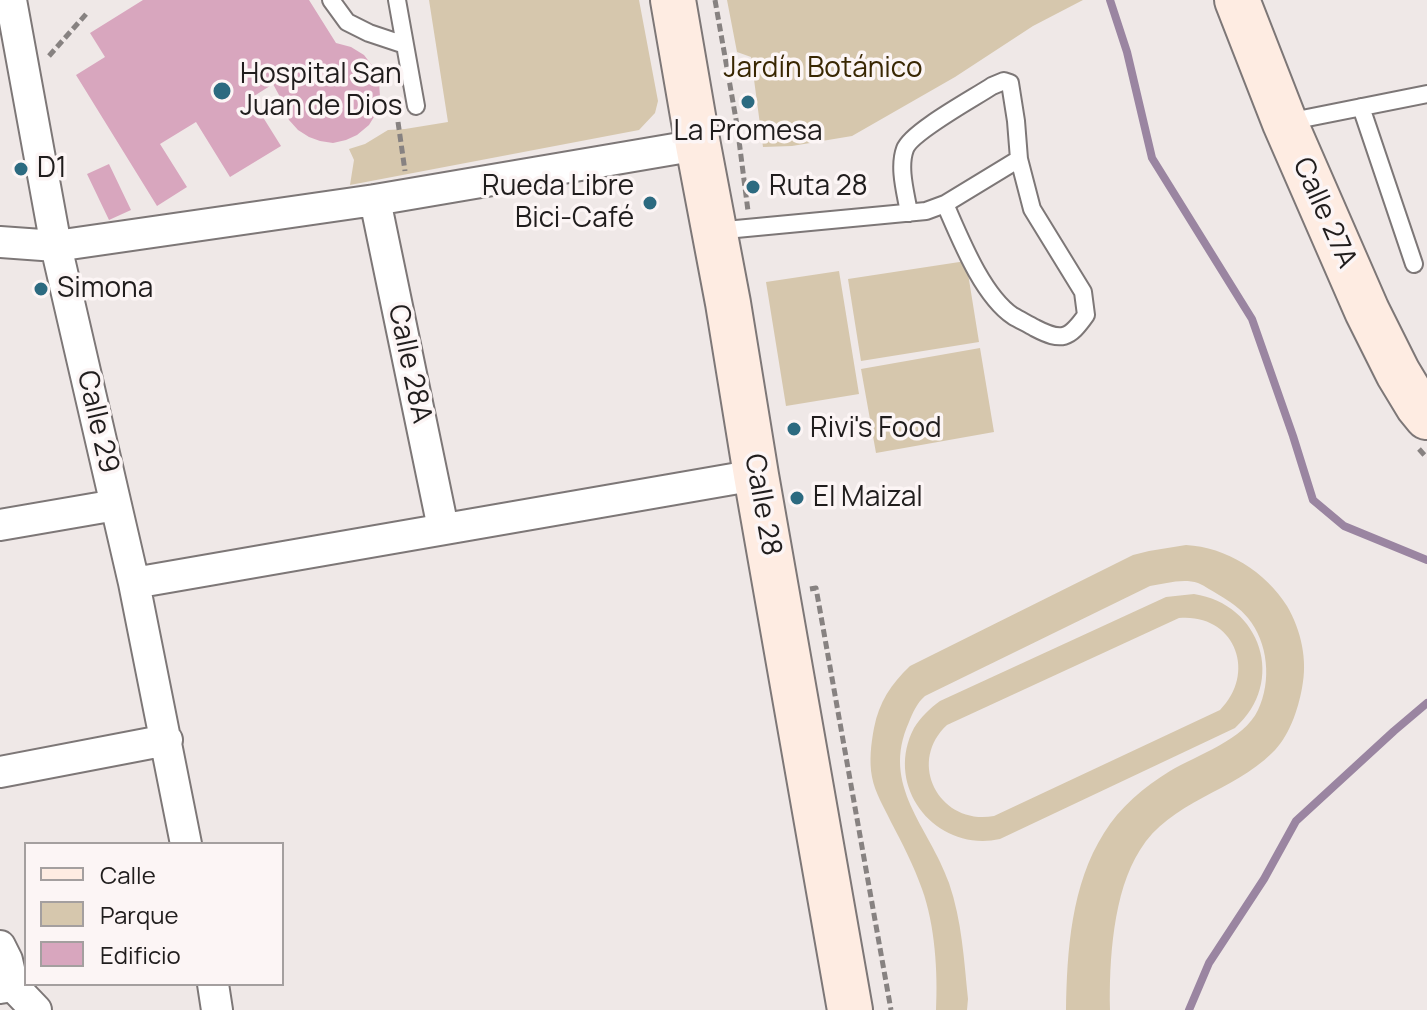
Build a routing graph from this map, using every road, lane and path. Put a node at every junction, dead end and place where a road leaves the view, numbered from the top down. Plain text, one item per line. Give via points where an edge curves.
1 (11, 0) edge
2 (331, 0) edge
3 (397, 0) edge
4 (673, 0) edge
5 (1237, 0) edge
6 (87, 13) dead end
7 (405, 45) junction
8 (43, 63) dead end
9 (1427, 94) edge
10 (416, 106) dead end
11 (1361, 107) junction
12 (398, 122) dead end
13 (1285, 123) junction
14 (698, 145) junction
15 (1019, 159) junction
16 (406, 180) dead end
17 (375, 200) junction
18 (945, 204) junction
19 (909, 213) junction
20 (715, 231) junction
21 (0, 242) edge
22 (56, 246) junction
23 (1414, 264) dead end
24 (1427, 417) edge
25 (756, 475) junction
26 (116, 505) junction
27 (0, 525) edge
28 (443, 528) junction
29 (134, 583) junction
30 (778, 594) junction
31 (167, 740) junction
32 (0, 772) edge
33 (186, 842) edge
34 (0, 946) edge
35 (213, 986) edge
36 (6, 987) edge
37 (36, 1010) edge
38 (217, 1010) edge
39 (850, 1010) edge
40 (891, 1010) edge

1 - 22 street, Calle 29
2 - 7 lane via 347,22
3 - 7 lane
4 - 14 main road, Calle 28
5 - 13 main road, Calle 27A
6 - 8 path
7 - 10 lane
9 - 11 lane
11 - 13 lane
11 - 23 lane
12 - 16 path
13 - 24 main road, Calle 27A via 1367,311
14 - 17 street
14 - 20 main road, Calle 28
15 - 18 lane
15 - 18 lane via 1032,209 1083,292 1086,315 1073,333 1058,337 1011,315 973,266
15 - 19 lane via 1010,83 1004,81 905,146
17 - 22 street
17 - 28 street, Calle 28A
18 - 19 lane
19 - 20 lane
20 - 25 main road, Calle 28
21 - 22 street
22 - 26 street, Calle 29
25 - 28 street
25 - 30 main road, Calle 28
26 - 27 street
26 - 29 street, Calle 29
28 - 29 street
29 - 31 street, Calle 29
30 - 39 main road, Calle 28
30 - 40 path via 816,588
31 - 32 street
31 - 33 street, Calle 29
34 - 36 street via 7,960
35 - 38 street
36 - 37 street

